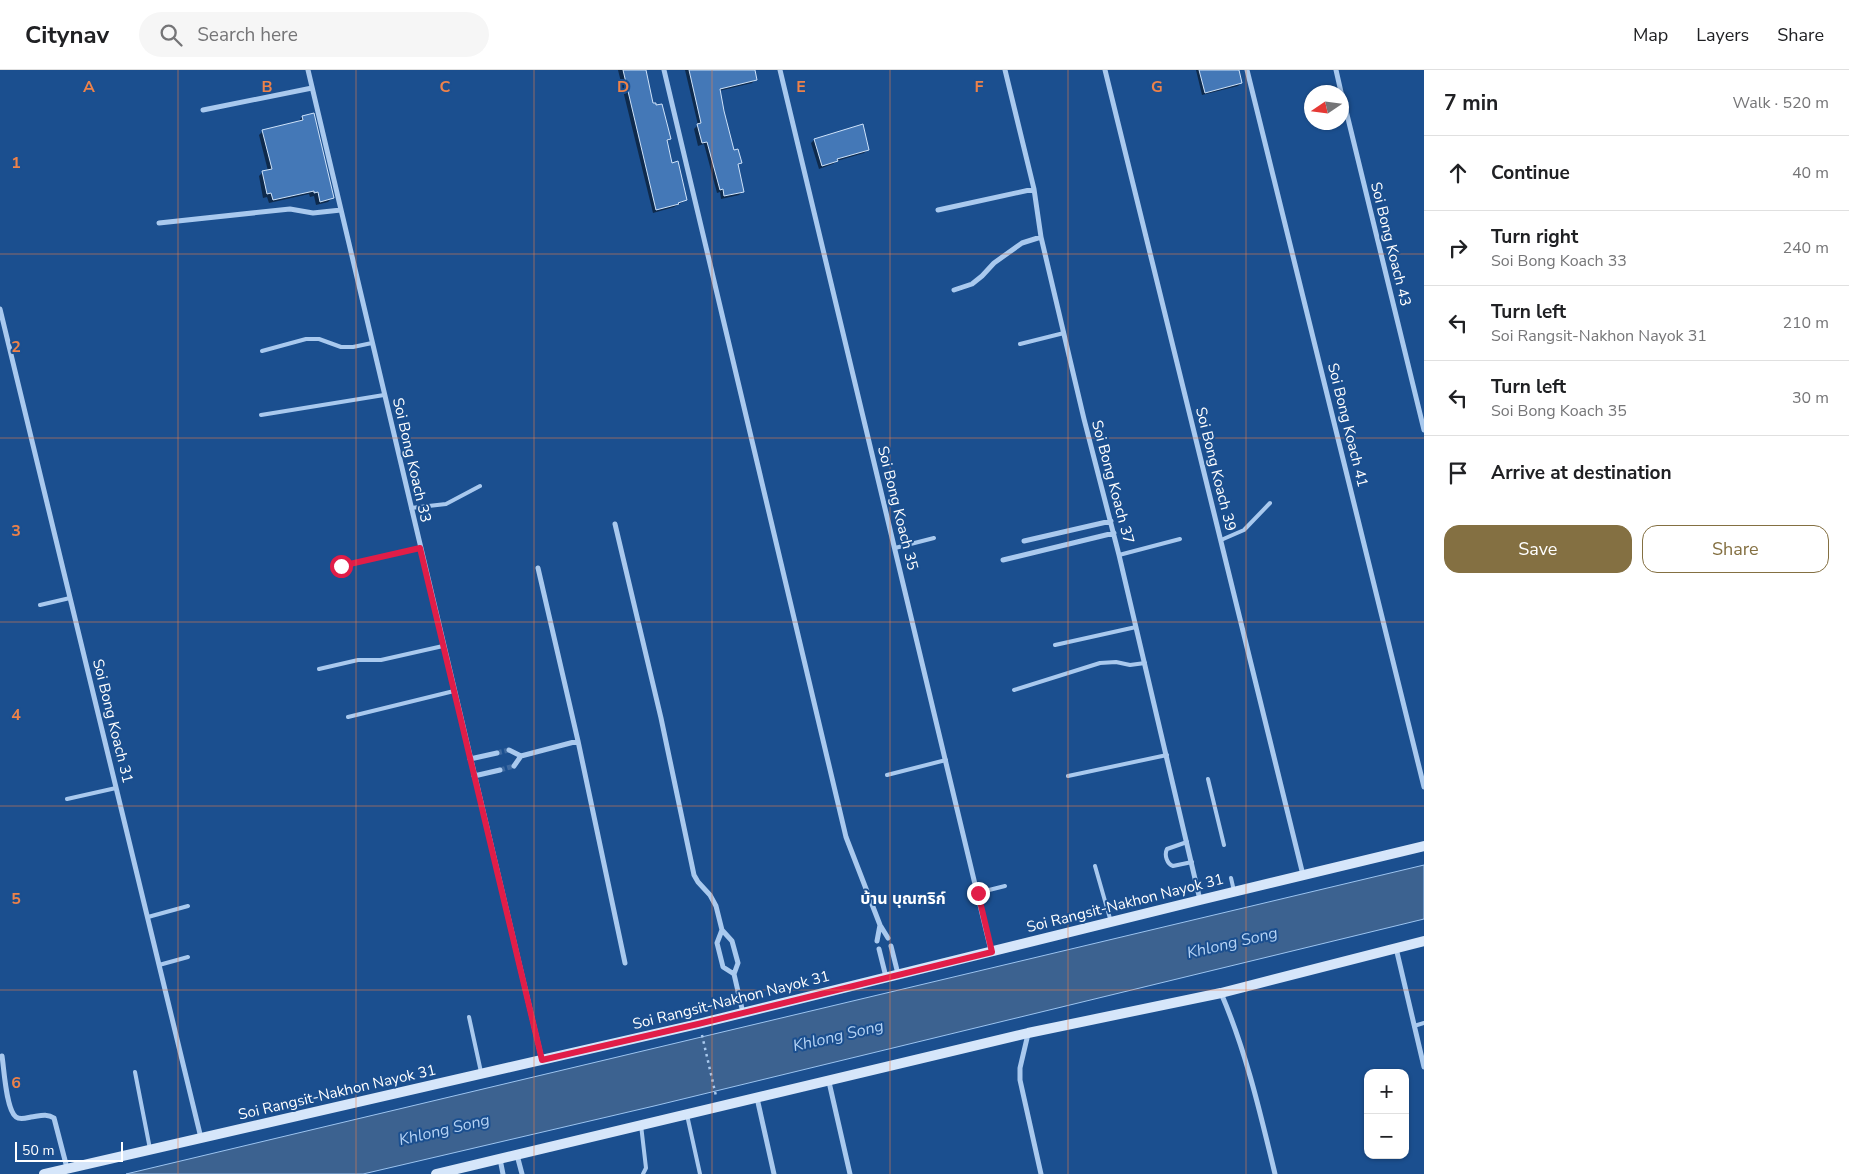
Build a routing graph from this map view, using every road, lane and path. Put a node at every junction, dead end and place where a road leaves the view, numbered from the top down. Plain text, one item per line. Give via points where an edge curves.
1 (308, 70) edge
2 (664, 70) edge
3 (780, 70) edge
4 (1006, 70) edge
5 (1105, 70) edge
6 (1247, 70) edge
7 (1336, 70) edge
8 (1339, 85) edge
9 (312, 88) junction
10 (203, 110) dead end
11 (1349, 125) edge
12 (1034, 189) junction
13 (341, 210) junction
14 (938, 210) dead end
15 (159, 223) dead end
16 (1041, 237) junction
17 (954, 290) dead end
18 (0, 309) edge
19 (1064, 334) junction
20 (372, 343) junction
21 (1020, 344) dead end
22 (262, 351) dead end
23 (384, 394) junction
24 (261, 415) dead end
25 (1424, 430) edge
26 (480, 486) dead end
27 (1270, 503) dead end
28 (411, 508) junction
29 (1111, 521) junction
30 (615, 524) dead end
31 (1114, 533) junction
32 (934, 538) dead end
33 (1180, 539) dead end
34 (1221, 540) junction
35 (1024, 541) dead end
36 (420, 548) junction
37 (895, 548) junction
38 (1119, 555) junction
39 (1003, 560) dead end
40 (341, 566) dead end
41 (538, 568) dead end
42 (70, 598) junction
43 (40, 605) dead end
44 (1136, 626) junction
45 (1055, 645) dead end
46 (443, 646) junction
47 (1145, 663) junction
48 (319, 669) dead end
49 (1014, 690) dead end
50 (454, 691) junction
51 (348, 717) dead end
52 (578, 742) junction
53 (509, 750) tunnel mouth
54 (497, 753) tunnel mouth
55 (521, 756) junction
56 (1166, 756) junction
57 (470, 759) junction
58 (946, 760) junction
59 (514, 766) tunnel mouth
60 (500, 770) tunnel mouth
61 (887, 775) dead end
62 (474, 776) junction
63 (1068, 776) dead end
64 (1208, 779) dead end
65 (1424, 787) edge
66 (116, 788) junction
67 (67, 799) dead end
68 (1187, 842) junction
69 (1224, 845) dead end
70 (1424, 846) edge
71 (1192, 862) junction
72 (1095, 866) dead end
73 (1303, 875) junction
74 (1231, 878) dead end
75 (1005, 886) dead end
76 (1234, 891) junction
77 (978, 893) junction
78 (1200, 900) junction
79 (188, 906) dead end
80 (148, 917) junction
81 (1111, 922) junction
82 (880, 925) junction
83 (722, 930) junction
84 (888, 938) dead end
85 (877, 941) dead end
86 (1424, 941) edge
87 (891, 946) dead end
88 (1396, 948) junction
89 (879, 949) dead end
90 (992, 952) junction
91 (188, 956) dead end
92 (625, 963) dead end
93 (159, 965) junction
94 (734, 974) junction
95 (898, 975) junction
96 (887, 978) junction
97 (1220, 993) junction
98 (743, 1013) junction
99 (469, 1017) dead end
100 (1424, 1023) edge
101 (1414, 1026) junction
102 (702, 1033) dead end
103 (1028, 1034) junction
104 (2, 1056) dead end
105 (542, 1060) junction
106 (1424, 1067) edge
107 (135, 1072) dead end
108 (482, 1074) junction
109 (829, 1082) junction
110 (717, 1097) dead end
111 (757, 1098) junction
112 (687, 1114) junction
113 (641, 1125) junction
114 (202, 1138) junction
115 (150, 1151) junction
116 (517, 1155) junction
117 (500, 1159) junction
118 (67, 1169) junction
119 (462, 1171) edge
120 (44, 1174) edge
121 (436, 1174) edge
122 (504, 1174) edge
123 (522, 1174) edge
124 (643, 1174) edge
125 (700, 1174) edge
126 (774, 1174) edge
127 (850, 1174) edge
128 (1041, 1174) edge
129 (1275, 1174) edge

1 - 9 street, Soi Bong Koach 33
2 - 82 street via 846,836
3 - 37 street, Soi Bong Koach 35
4 - 12 street, Soi Bong Koach 37
5 - 34 street, Soi Bong Koach 39
6 - 65 street, Soi Bong Koach 41
7 - 8 street, Soi Bong Koach 43
9 - 10 street
9 - 13 street, Soi Bong Koach 33
11 - 25 street, Soi Bong Koach 43
12 - 14 street
12 - 16 street, Soi Bong Koach 37
13 - 15 street via 313,214 290,209
13 - 20 street, Soi Bong Koach 33
16 - 17 street via 1022,243 972,284
16 - 19 street, Soi Bong Koach 37
18 - 42 street, Soi Bong Koach 31
19 - 21 lane
19 - 29 street, Soi Bong Koach 37
20 - 22 lane via 341,347 319,339 306,339
20 - 23 street, Soi Bong Koach 33
23 - 24 lane
23 - 28 street, Soi Bong Koach 33
26 - 28 lane via 446,504
27 - 34 lane via 1244,530
28 - 36 street, Soi Bong Koach 33
29 - 31 street, Soi Bong Koach 37
29 - 35 street
30 - 83 street via 694,875 710,894
31 - 38 street, Soi Bong Koach 37
31 - 39 street
32 - 37 lane
33 - 38 lane
34 - 73 street, Soi Bong Koach 39
36 - 40 lane
36 - 46 street, Soi Bong Koach 33
37 - 58 street, Soi Bong Koach 35
38 - 44 street, Soi Bong Koach 37
41 - 52 street
42 - 43 lane
42 - 66 street, Soi Bong Koach 31
44 - 45 lane
44 - 47 street, Soi Bong Koach 37
46 - 48 lane
46 - 50 street, Soi Bong Koach 33
47 - 49 lane via 1100,663
47 - 56 street, Soi Bong Koach 37
50 - 51 lane
50 - 57 street, Soi Bong Koach 33
52 - 55 street
52 - 92 street
53 - 55 street
54 - 57 street
55 - 59 street
56 - 63 lane
56 - 68 street, Soi Bong Koach 37
57 - 62 street, Soi Bong Koach 33
58 - 61 lane
58 - 77 street, Soi Bong Koach 35
60 - 62 street
62 - 105 street, Soi Bong Koach 33
64 - 69 lane
66 - 67 lane
66 - 80 street, Soi Bong Koach 31
68 - 71 street, Soi Bong Koach 37
68 - 71 lane via 1167,849 1168,861 1173,866
70 - 73 street, Soi Rangsit-Nakhon Nayok 31
71 - 78 street, Soi Bong Koach 37
72 - 81 lane
73 - 76 street, Soi Rangsit-Nakhon Nayok 31
74 - 76 lane
75 - 77 lane
76 - 78 street, Soi Rangsit-Nakhon Nayok 31
77 - 90 street, Soi Bong Koach 35
78 - 81 street, Soi Rangsit-Nakhon Nayok 31
79 - 80 lane
80 - 93 street, Soi Bong Koach 31
81 - 90 street, Soi Rangsit-Nakhon Nayok 31
82 - 84 street
82 - 85 street
83 - 94 street via 732,941 737,958
83 - 94 street via 717,943 723,967
86 - 88 street
87 - 95 street
88 - 97 street
88 - 101 street
89 - 96 street
90 - 95 street, Soi Rangsit-Nakhon Nayok 31
91 - 93 lane
93 - 114 street, Soi Bong Koach 31
94 - 98 street
95 - 96 street, Soi Rangsit-Nakhon Nayok 31
96 - 98 street, Soi Rangsit-Nakhon Nayok 31
97 - 103 street
97 - 129 street via 1250,1072
98 - 105 street, Soi Rangsit-Nakhon Nayok 31
99 - 108 lane
100 - 101 lane
101 - 106 street
102 - 110 path
103 - 109 street
103 - 128 street via 1020,1080
104 - 118 street via 14,1116 50,1115 54,1118
105 - 108 street, Soi Rangsit-Nakhon Nayok 31
107 - 115 lane
108 - 114 street, Soi Rangsit-Nakhon Nayok 31
109 - 111 street
109 - 127 street
111 - 112 street
111 - 126 street
112 - 113 street
112 - 125 lane
113 - 116 street
113 - 124 lane via 646,1168
114 - 115 street, Soi Rangsit-Nakhon Nayok 31
115 - 118 street, Soi Rangsit-Nakhon Nayok 31
116 - 117 street
116 - 123 street
117 - 119 street
117 - 122 street
118 - 120 street, Soi Rangsit-Nakhon Nayok 31
119 - 121 street

